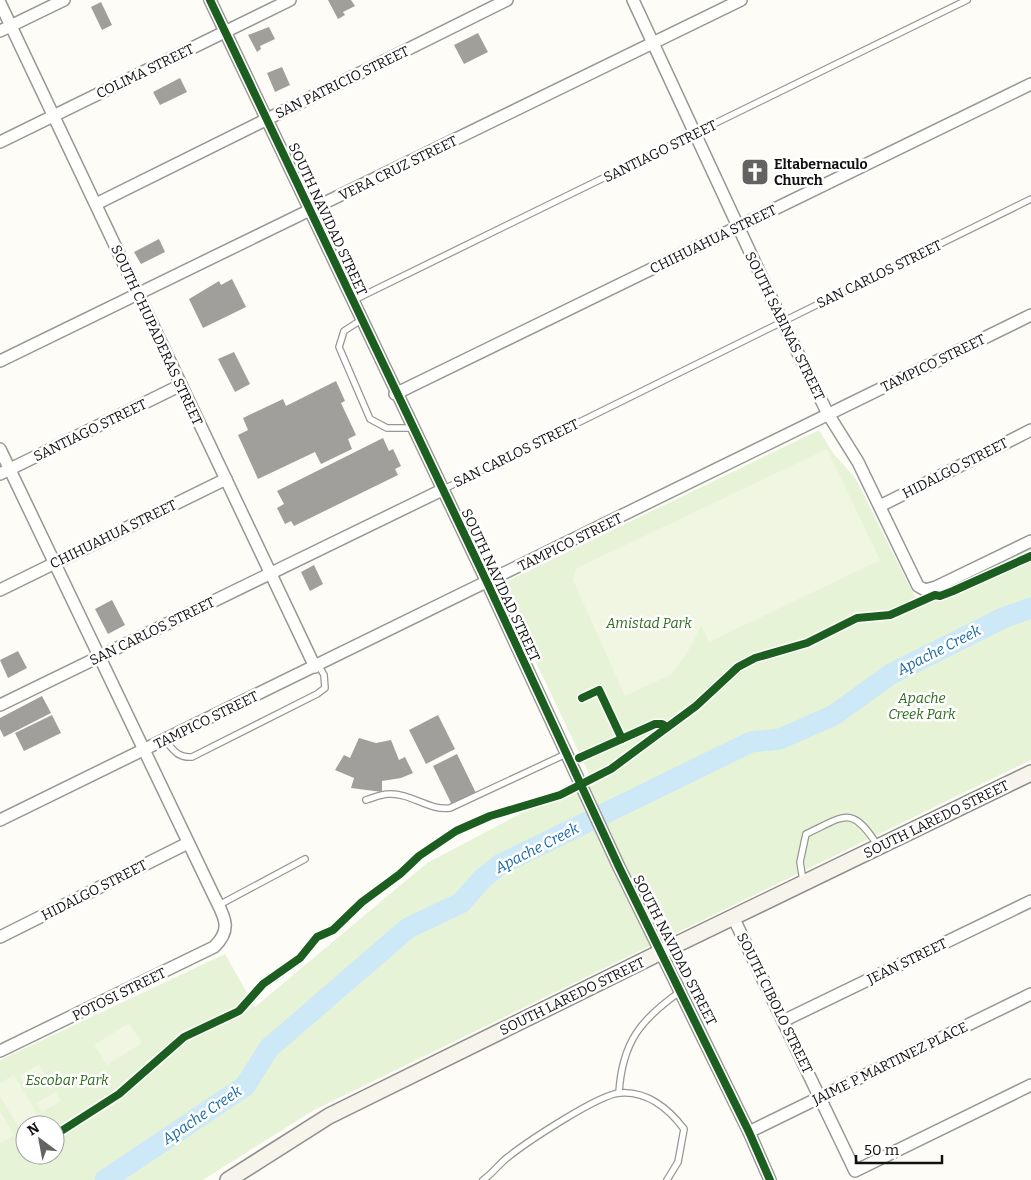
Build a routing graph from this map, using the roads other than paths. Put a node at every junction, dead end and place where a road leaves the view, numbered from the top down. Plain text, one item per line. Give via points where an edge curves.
1 (64, 0) edge
2 (210, 0) edge
3 (290, 0) edge
4 (508, 0) edge
5 (633, 0) edge
6 (741, 0) edge
7 (967, 0) edge
8 (0, 3) edge
9 (11, 26) junction
10 (0, 31) edge
11 (225, 31) junction
12 (653, 43) junction
13 (1031, 84) edge
14 (54, 116) junction
15 (267, 120) junction
16 (696, 134) junction
17 (0, 142) edge
18 (1031, 199) edge
19 (96, 204) junction
20 (310, 210) junction
21 (737, 227) junction
22 (137, 294) junction
23 (352, 300) junction
24 (1031, 315) edge
25 (361, 320) junction
26 (782, 321) junction
27 (0, 361) edge
28 (181, 385) junction
29 (396, 394) junction
30 (828, 414) junction
31 (412, 428) junction
32 (1031, 430) edge
33 (0, 449) edge
34 (5, 471) edge
35 (226, 479) junction
36 (442, 490) junction
37 (880, 506) junction
38 (1031, 541) edge
39 (55, 563) junction
40 (270, 573) junction
41 (487, 582) junction
42 (0, 590) edge
43 (99, 658) junction
44 (317, 666) junction
45 (0, 706) edge
46 (165, 740) junction
47 (143, 751) junction
48 (566, 754) junction
49 (1031, 773) edge
50 (366, 800) dead end
51 (0, 820) edge
52 (188, 843) junction
53 (879, 847) junction
54 (305, 859) dead end
55 (803, 883) junction
56 (1031, 901) edge
57 (219, 905) junction
58 (733, 917) junction
59 (0, 937) edge
60 (661, 952) junction
61 (682, 990) junction
62 (1031, 994) edge
63 (783, 1022) junction
64 (0, 1051) edge
65 (1031, 1085) edge
66 (619, 1093) junction
67 (820, 1097) junction
68 (749, 1132) junction
69 (228, 1180) edge
70 (482, 1180) edge
71 (667, 1180) edge
72 (770, 1180) edge

1 - 9 street
2 - 11 street, SOUTH NAVIDAD STREET
3 - 11 street, COLIMA STREET
4 - 15 street, SAN PATRICIO STREET
5 - 12 street, SOUTH SABINAS STREET
6 - 12 street, VERA CRUZ STREET
7 - 16 lane, SANTIAGO STREET
8 - 9 street, SOUTH CHUPADERAS STREET
9 - 10 street
9 - 14 street, SOUTH CHUPADERAS STREET
11 - 14 street, COLIMA STREET
11 - 15 street, SOUTH NAVIDAD STREET
12 - 16 street, SOUTH SABINAS STREET
12 - 20 street, VERA CRUZ STREET
13 - 21 street, CHIHUAHUA STREET
14 - 17 street, COLIMA STREET
14 - 19 street, SOUTH CHUPADERAS STREET
15 - 19 street, SAN PATRICIO STREET
15 - 20 street, SOUTH NAVIDAD STREET
16 - 21 street, SOUTH SABINAS STREET
16 - 23 lane, SANTIAGO STREET
18 - 26 lane, SAN CARLOS STREET
19 - 22 street, SOUTH CHUPADERAS STREET
20 - 22 street, VERA CRUZ STREET
20 - 23 street, SOUTH NAVIDAD STREET
21 - 26 street, SOUTH SABINAS STREET
21 - 29 street, CHIHUAHUA STREET
22 - 27 street, VERA CRUZ STREET
22 - 28 street, SOUTH CHUPADERAS STREET
23 - 25 street, SOUTH NAVIDAD STREET
24 - 30 street, TAMPICO STREET
25 - 29 street, SOUTH NAVIDAD STREET
25 - 31 lane via 344,331 339,347 370,419 387,428
26 - 30 street, SOUTH SABINAS STREET
26 - 36 lane, SAN CARLOS STREET
28 - 34 street, SANTIAGO STREET
28 - 35 street, SOUTH CHUPADERAS STREET
29 - 31 street, SOUTH NAVIDAD STREET
30 - 37 street, SOUTH SABINAS STREET
30 - 41 street, TAMPICO STREET
31 - 36 street, SOUTH NAVIDAD STREET
32 - 37 street, HIDALGO STREET
33 - 34 street
34 - 39 street
35 - 39 street, CHIHUAHUA STREET
35 - 40 street, SOUTH CHUPADERAS STREET
36 - 40 street, SAN CARLOS STREET
36 - 41 street, SOUTH NAVIDAD STREET
37 - 38 street, SOUTH SABINAS STREET via 918,586 924,590
39 - 42 street, CHIHUAHUA STREET
39 - 43 street
40 - 43 street, SAN CARLOS STREET
40 - 44 street, SOUTH CHUPADERAS STREET
41 - 44 street, TAMPICO STREET
41 - 48 street, SOUTH NAVIDAD STREET
43 - 45 street, SAN CARLOS STREET
43 - 47 street
44 - 46 street, TAMPICO STREET
44 - 46 lane via 324,674 325,688 317,694 192,756 177,754
46 - 47 street, TAMPICO STREET
47 - 51 street, TAMPICO STREET
47 - 52 street
48 - 50 lane via 450,808 441,809 396,794
48 - 60 street, SOUTH NAVIDAD STREET
49 - 53 main road, SOUTH LAREDO STREET
52 - 57 street
52 - 59 street, HIDALGO STREET
53 - 55 main road, SOUTH LAREDO STREET
53 - 55 lane via 868,831 852,817 845,816 806,834 800,862
54 - 57 lane
55 - 58 main road, SOUTH LAREDO STREET
56 - 63 street, JEAN STREET
57 - 64 street, POTOSI STREET via 226,926 223,939 214,947
58 - 60 main road, SOUTH LAREDO STREET
58 - 63 street, SOUTH CIBOLO STREET
60 - 61 street, SOUTH NAVIDAD STREET
60 - 69 main road, SOUTH LAREDO STREET via 329,1116
61 - 66 lane via 641,1024 623,1061
61 - 68 street, SOUTH NAVIDAD STREET
62 - 67 street, JAIME P MARTINEZ PLACE
63 - 67 street, SOUTH CIBOLO STREET
65 - 67 street, SOUTH CIBOLO STREET via 855,1171
66 - 70 lane via 590,1104 546,1131 507,1157
66 - 71 lane via 660,1103 684,1129 678,1162
67 - 68 street, JAIME P MARTINEZ PLACE
68 - 72 street, SOUTH NAVIDAD STREET

